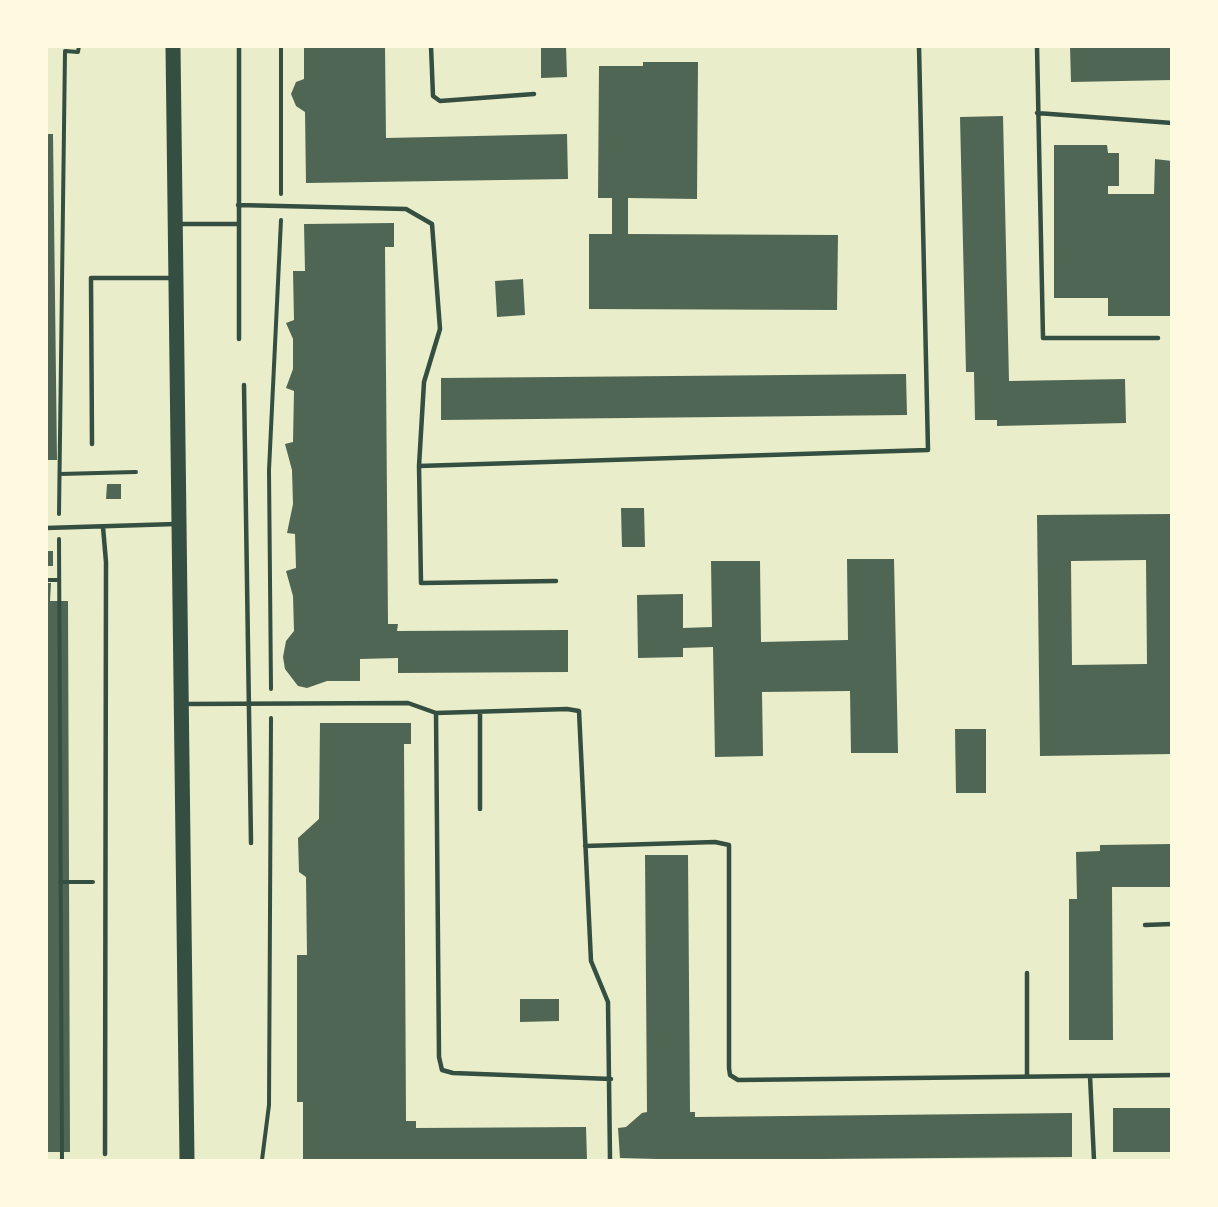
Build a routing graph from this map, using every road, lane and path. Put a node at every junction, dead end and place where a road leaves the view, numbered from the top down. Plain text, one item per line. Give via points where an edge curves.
1 (79, 46) edge
2 (173, 46) edge
3 (238, 46) edge
4 (281, 46) edge
5 (431, 46) edge
6 (919, 46) edge
7 (1037, 46) edge
8 (534, 94) dead end
9 (1037, 113) junction
10 (1172, 123) edge
11 (238, 205) junction
12 (281, 205) junction
13 (174, 224) junction
14 (238, 224) junction
15 (175, 278) junction
16 (1158, 338) dead end
17 (239, 339) dead end
18 (244, 385) dead end
19 (92, 444) dead end
20 (419, 466) junction
21 (136, 472) dead end
22 (60, 474) junction
23 (178, 524) junction
24 (103, 527) junction
25 (46, 528) edge
26 (59, 528) junction
27 (46, 580) edge
28 (59, 580) junction
29 (556, 581) dead end
30 (181, 704) junction
31 (249, 704) junction
32 (272, 704) junction
33 (436, 712) junction
34 (480, 712) junction
35 (480, 809) dead end
36 (251, 843) dead end
37 (585, 846) junction
38 (60, 882) junction
39 (81, 882) dead end
40 (1172, 924) edge
41 (1144, 925) dead end
42 (1027, 973) dead end
43 (1172, 1075) edge
44 (1027, 1076) junction
45 (1090, 1076) junction
46 (611, 1079) junction
47 (105, 1154) dead end
48 (62, 1161) edge
49 (187, 1161) edge
50 (262, 1161) edge
51 (610, 1161) edge
52 (1094, 1161) edge

1 - 22 path via 78,52 65,51
2 - 13 main road
3 - 11 lane
4 - 12 path
5 - 8 lane via 433,96 440,101
6 - 20 lane via 928,450
7 - 9 lane
9 - 10 lane
9 - 16 lane via 1043,338
11 - 12 lane
11 - 14 lane
12 - 20 lane via 406,209 432,224 440,329 424,382
12 - 32 path via 269,470
13 - 14 lane
13 - 15 main road
14 - 17 lane
15 - 19 lane via 91,278
15 - 23 main road
18 - 31 lane
20 - 29 lane via 421,583
21 - 22 path
22 - 26 path
23 - 24 lane
23 - 30 main road
24 - 26 lane
24 - 47 lane
25 - 26 lane
26 - 28 path
27 - 28 path
28 - 38 path
30 - 31 lane
30 - 49 main road
31 - 32 lane
31 - 36 lane
32 - 33 lane via 408,703
32 - 50 path via 269,1105
33 - 34 lane
33 - 46 lane via 442,1070
34 - 35 lane
34 - 37 lane via 579,711
37 - 44 lane via 715,842 729,845 729,1068 730,1075 738,1080
37 - 46 lane via 591,961 608,1002
38 - 39 path
38 - 48 path
40 - 41 lane
42 - 44 lane
43 - 45 lane
44 - 45 lane
45 - 52 lane
46 - 51 lane

